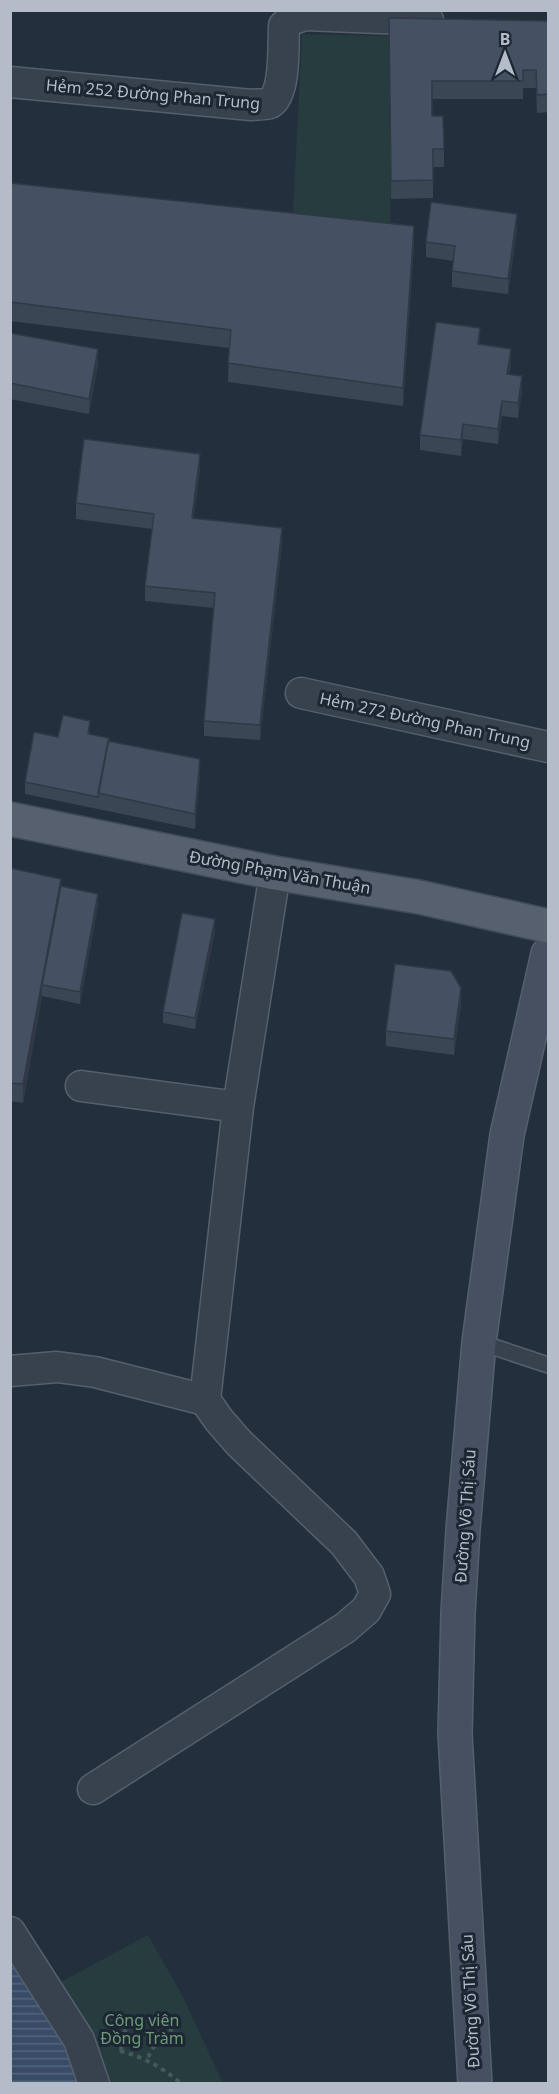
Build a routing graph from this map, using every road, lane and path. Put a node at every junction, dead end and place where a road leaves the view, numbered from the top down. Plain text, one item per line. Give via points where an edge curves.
1 (456, 21) edge
2 (10, 82) edge
3 (301, 693) dead end
4 (549, 747) edge
5 (10, 819) edge
6 (276, 873) junction
7 (549, 927) edge
8 (549, 954) edge
9 (81, 1086) dead end
10 (238, 1107) junction
11 (478, 1342) junction
12 (549, 1365) edge
13 (10, 1371) edge
14 (205, 1400) junction
15 (93, 1789) dead end
16 (10, 1932) edge
17 (121, 2051) junction
18 (84, 2054) junction
19 (148, 2061) junction
20 (94, 2084) edge
21 (182, 2084) edge
22 (475, 2084) edge

1 - 2 street, Hẻm 252 Đường Phan Trung via 305,15 290,20 284,26 279,95 269,103 251,105
3 - 4 street, Hẻm 272 Đường Phan Trung
5 - 6 main road, Đường Phạm Văn Thuận
6 - 7 main road, Đường Phạm Văn Thuận via 419,897
6 - 10 street
8 - 11 main road, Đường Võ Thị Sáu via 507,1135
9 - 10 street
10 - 14 street
11 - 12 lane
11 - 22 main road, Đường Võ Thị Sáu via 458,1613 455,1734
13 - 14 street via 57,1367 95,1372
14 - 15 street via 239,1443 344,1543 369,1576 375,1594 366,1610 345,1628
16 - 18 street
17 - 18 path
17 - 19 path
17 - 19 path via 126,2029 145,2021 167,2022 171,2034 166,2042 151,2050
18 - 20 street
19 - 21 path

